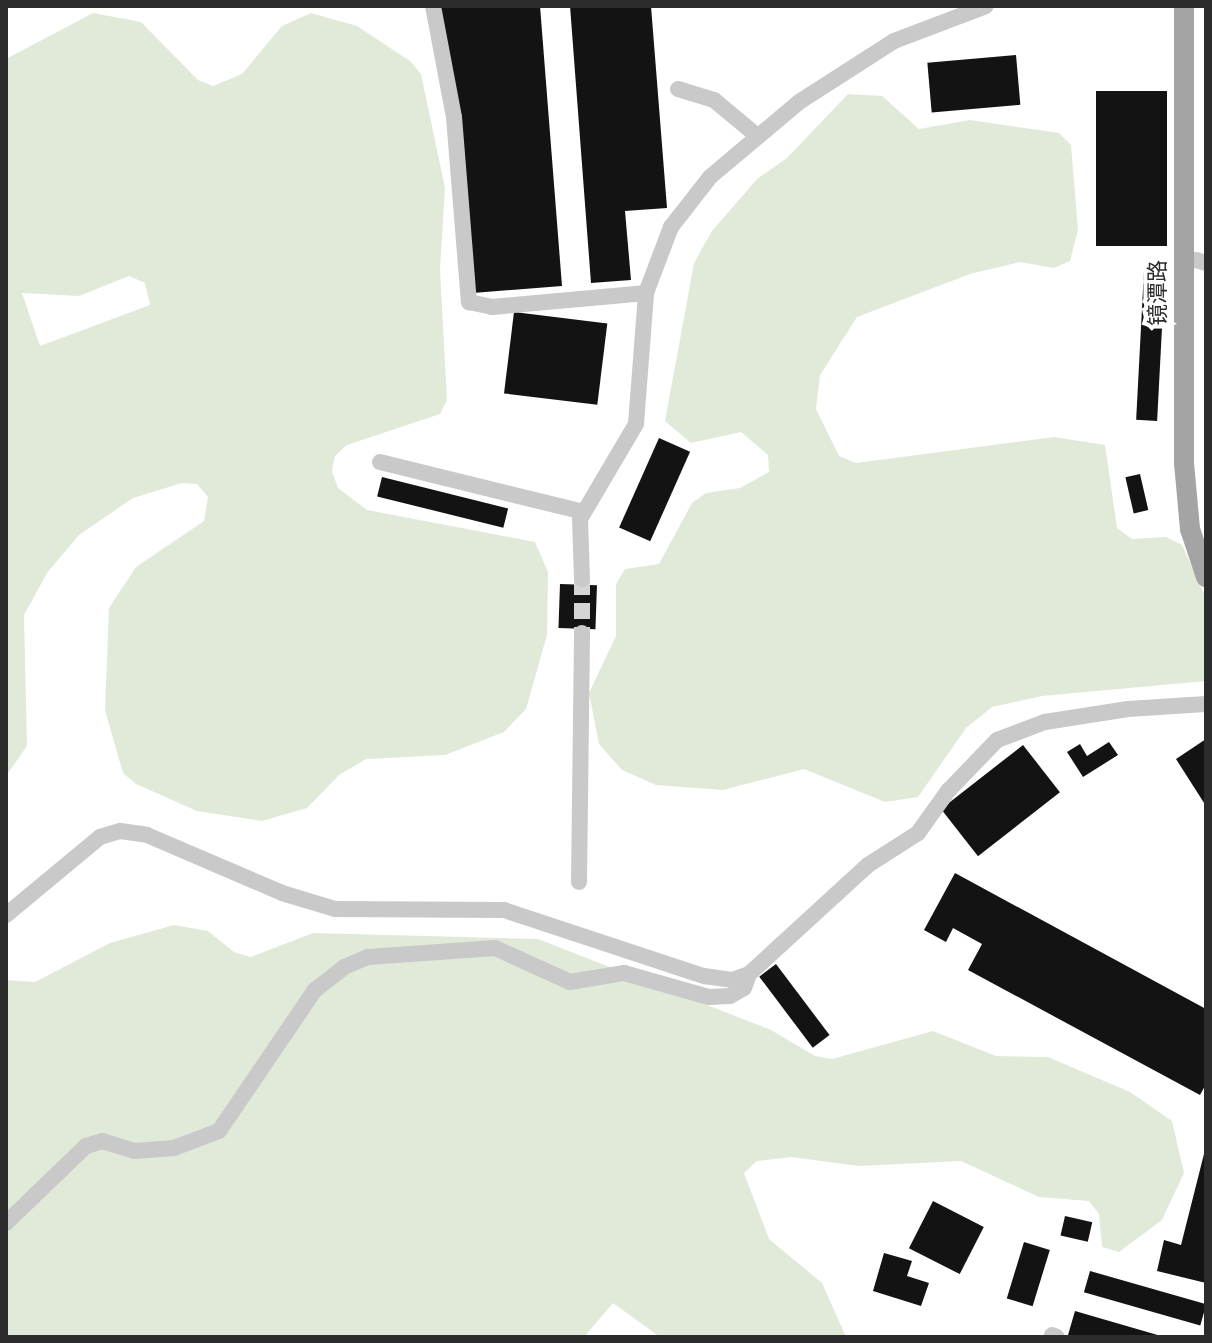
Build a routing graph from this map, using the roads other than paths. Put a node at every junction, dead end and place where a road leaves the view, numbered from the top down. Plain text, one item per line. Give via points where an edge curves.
1 (433, 6) edge
2 (986, 6) edge
3 (1184, 6) edge
4 (1197, 6) edge
5 (678, 89) dead end
6 (756, 135) junction
7 (1201, 262) edge
8 (646, 293) junction
9 (380, 462) dead end
10 (584, 512) junction
11 (1206, 542) edge
12 (1206, 577) edge
13 (582, 579) tunnel mouth
14 (582, 633) tunnel mouth
15 (1206, 704) edge
16 (579, 882) dead end
17 (6, 915) edge
18 (749, 974) junction
19 (6, 1223) edge

1 - 8 street via 454,117 469,302 492,307
2 - 6 street via 867,55
3 - 12 main road, 镜潭路 via 1184,463 1190,529
4 - 7 main road, 镜潭路
5 - 6 street via 714,100
6 - 8 street via 710,177 671,227
7 - 11 main road, 镜潭路 via 1194,464
8 - 10 street via 636,424
9 - 10 street
10 - 13 street
14 - 16 street
15 - 18 street via 1045,722 997,740 948,791 918,833 868,865
17 - 18 street via 100,837 120,831 147,835 282,893 335,909 504,910 704,976 732,980
18 - 19 street via 744,988 730,996 709,997 624,973 570,982 495,948 368,957 344,967 315,990 219,1131 174,1148 134,1151 102,1141 86,1146

